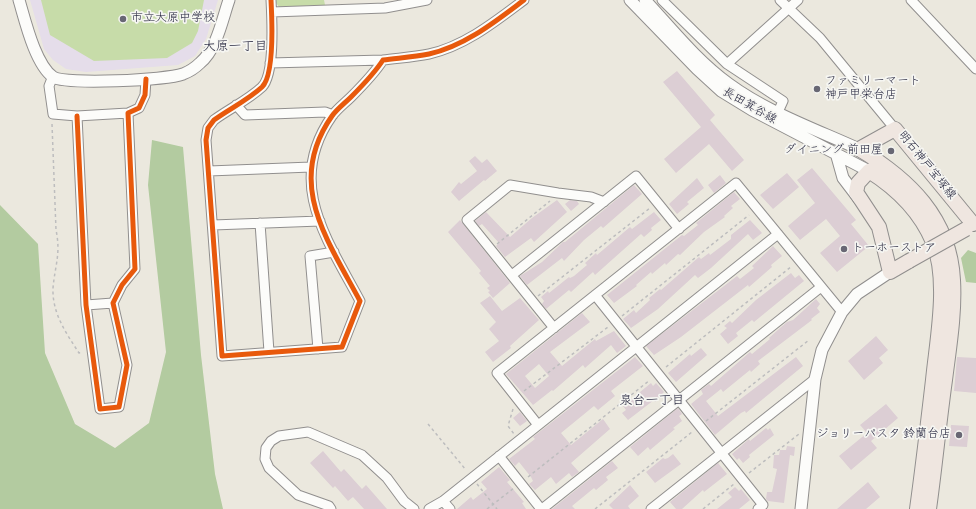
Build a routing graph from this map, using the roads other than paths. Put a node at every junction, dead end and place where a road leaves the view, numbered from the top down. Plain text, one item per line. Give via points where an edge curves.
1 (19, 0) edge
2 (229, 0) edge
3 (271, 0) edge
4 (427, 0) edge
5 (524, 0) edge
6 (630, 0) edge
7 (645, 0) edge
8 (662, 0) edge
9 (780, 0) edge
10 (798, 0) edge
11 (911, 0) edge
12 (788, 7) junction
13 (272, 12) junction
14 (383, 60) junction
15 (270, 63) junction
16 (727, 64) junction
17 (976, 69) edge
18 (53, 76) junction
19 (146, 79) junction
20 (236, 105) junction
21 (778, 112) junction
22 (128, 113) junction
23 (333, 115) junction
24 (77, 116) junction
25 (895, 129) junction
26 (859, 149) junction
27 (836, 153) junction
28 (311, 166) junction
29 (209, 171) junction
30 (869, 171) junction
31 (604, 202) junction
32 (864, 204) junction
33 (320, 221) junction
34 (260, 223) junction
35 (213, 225) junction
36 (973, 225) edge
37 (678, 229) junction
38 (778, 234) junction
39 (334, 252) junction
40 (890, 272) junction
41 (512, 275) junction
42 (821, 287) junction
43 (595, 295) junction
44 (113, 303) junction
45 (86, 305) junction
46 (842, 312) junction
47 (554, 328) junction
48 (637, 347) junction
49 (318, 349) junction
50 (269, 352) junction
51 (815, 379) junction
52 (679, 400) junction
53 (538, 425) junction
54 (722, 453) junction
55 (499, 456) junction
56 (443, 501) junction
57 (331, 509) edge
58 (414, 509) edge
59 (428, 509) edge
60 (450, 509) edge
61 (541, 509) edge
62 (651, 509) edge
63 (758, 509) edge
64 (801, 509) edge
65 (917, 509) edge
66 (929, 509) edge

1 - 18 street via 36,55
2 - 19 street via 212,48 201,62 183,74
3 - 13 street
4 - 13 street via 385,8
5 - 14 street via 491,25 459,42 430,54
6 - 27 street, 長田箕谷線 via 721,91 752,110
7 - 21 street, 長田箕谷線 via 703,62 728,83
8 - 16 street
9 - 12 street
10 - 12 street
11 - 17 street
12 - 16 street
12 - 25 street via 820,38
13 - 15 street
14 - 15 street
14 - 23 street via 372,76
15 - 20 street via 264,86
16 - 21 street via 783,101
18 - 19 street via 67,81
18 - 24 street via 49,86 53,114
19 - 22 street via 145,95 139,108
20 - 23 street via 245,114 325,112
20 - 29 street via 214,120 208,128 206,140
21 - 26 street, 長田箕谷線
22 - 24 street
22 - 44 street via 135,269 122,285
23 - 28 street via 318,138
24 - 45 street
25 - 26 main road, 明石神戸宝塚線
25 - 36 main road, 明石神戸宝塚線
26 - 66 main road, 明石神戸宝塚線 via 884,164 925,202 941,231 951,262 954,281 950,337
27 - 30 street, 長田箕谷線
27 - 32 street via 843,178
28 - 29 street
28 - 33 street via 310,187
29 - 35 street
30 - 32 main road via 856,188
30 - 65 main road via 892,186 913,209 933,242 938,265 940,290 937,339
31 - 37 street via 636,176
31 - 41 street
31 - 41 street via 591,197 510,185 467,220
32 - 40 main road via 879,227
33 - 34 street
33 - 39 street
34 - 35 street
34 - 50 street
35 - 50 street via 222,356
36 - 40 main road, 明石神戸宝塚線, bridge
37 - 38 street via 736,183
37 - 43 street
38 - 42 street
38 - 48 street
39 - 49 street via 310,256
39 - 49 street via 360,301 342,347
40 - 46 street via 857,294
41 - 47 street
42 - 46 street
42 - 52 street
43 - 47 street
43 - 48 street
44 - 45 street
44 - 45 street via 127,365 119,407 100,409
46 - 51 street via 822,350
47 - 53 street via 497,373
48 - 52 street
48 - 53 street
49 - 50 street
51 - 54 street
51 - 64 street
52 - 54 street
52 - 61 street
53 - 55 street
54 - 62 street
54 - 63 street via 763,505
55 - 56 street
55 - 61 street
56 - 59 street
56 - 60 street
57 - 58 street via 298,495 269,468 265,459 266,448 271,441 279,436 308,432 362,455 387,478 404,501

